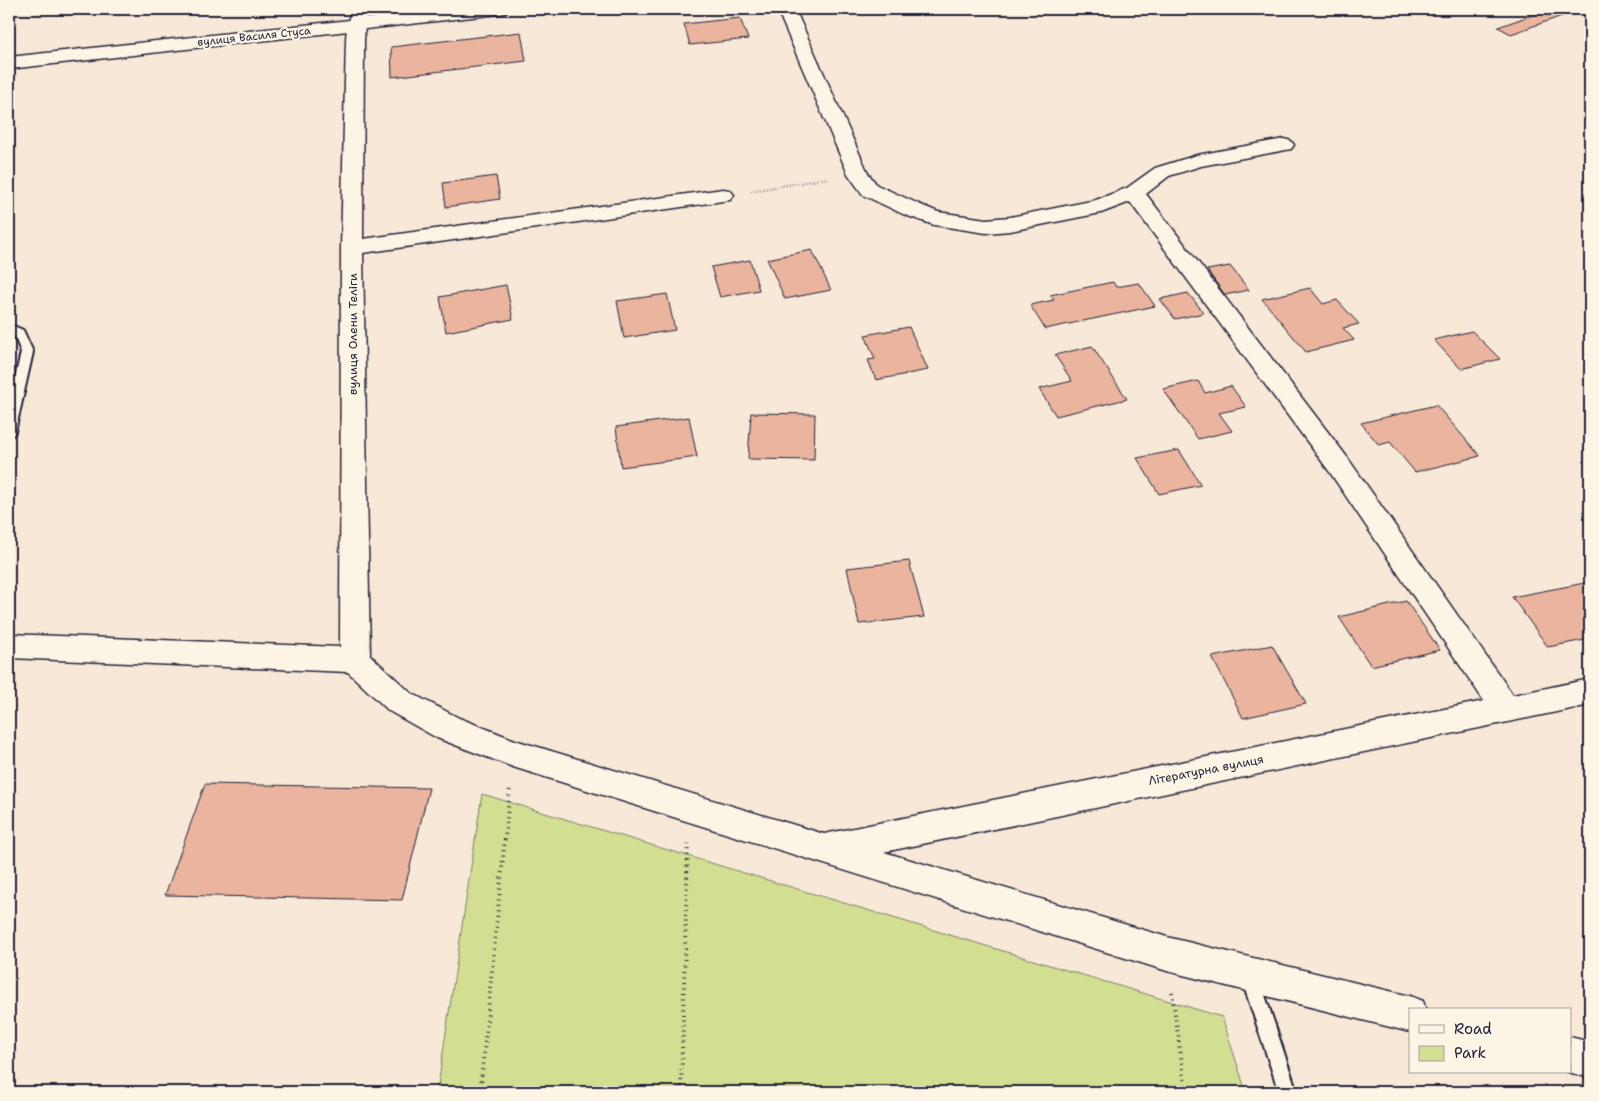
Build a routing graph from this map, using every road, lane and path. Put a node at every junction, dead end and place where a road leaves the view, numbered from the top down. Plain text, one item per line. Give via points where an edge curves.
1 (499, 9) edge
2 (786, 9) edge
3 (358, 17) edge
4 (9, 63) edge
5 (1284, 145) dead end
6 (858, 174) junction
7 (1134, 193) junction
8 (723, 195) joint
9 (352, 248) junction
10 (9, 328) edge
11 (9, 432) edge
12 (9, 646) edge
13 (355, 660) junction
14 (1590, 692) edge
15 (1506, 710) junction
16 (513, 752) junction
17 (689, 807) junction
18 (822, 849) junction
19 (1167, 954) junction
20 (1249, 973) junction
21 (1409, 1014) edge
22 (1572, 1056) edge
23 (1590, 1060) edge
24 (480, 1092) edge
25 (681, 1092) edge
26 (1186, 1092) edge
27 (1288, 1092) edge

1 - 3 street, вулиця Василя Стуса
2 - 6 street
3 - 4 street, вулиця Василя Стуса
3 - 9 street, вулиця Олени Теліги
5 - 7 street via 1198,161 1162,172
6 - 7 street via 870,190 913,210 941,219 986,226 1101,206
6 - 8 path
7 - 15 street via 1338,464
8 - 9 street
9 - 13 street, вулиця Олени Теліги
10 - 11 lane via 19,333 27,352
12 - 13 street
13 - 16 street via 400,702 448,728
14 - 15 street, Літературна вулиця
15 - 18 street, Літературна вулиця
16 - 17 street
16 - 24 path
17 - 18 street
17 - 25 path
18 - 19 street
19 - 20 street
19 - 26 path
20 - 21 street
20 - 27 lane
22 - 23 street

